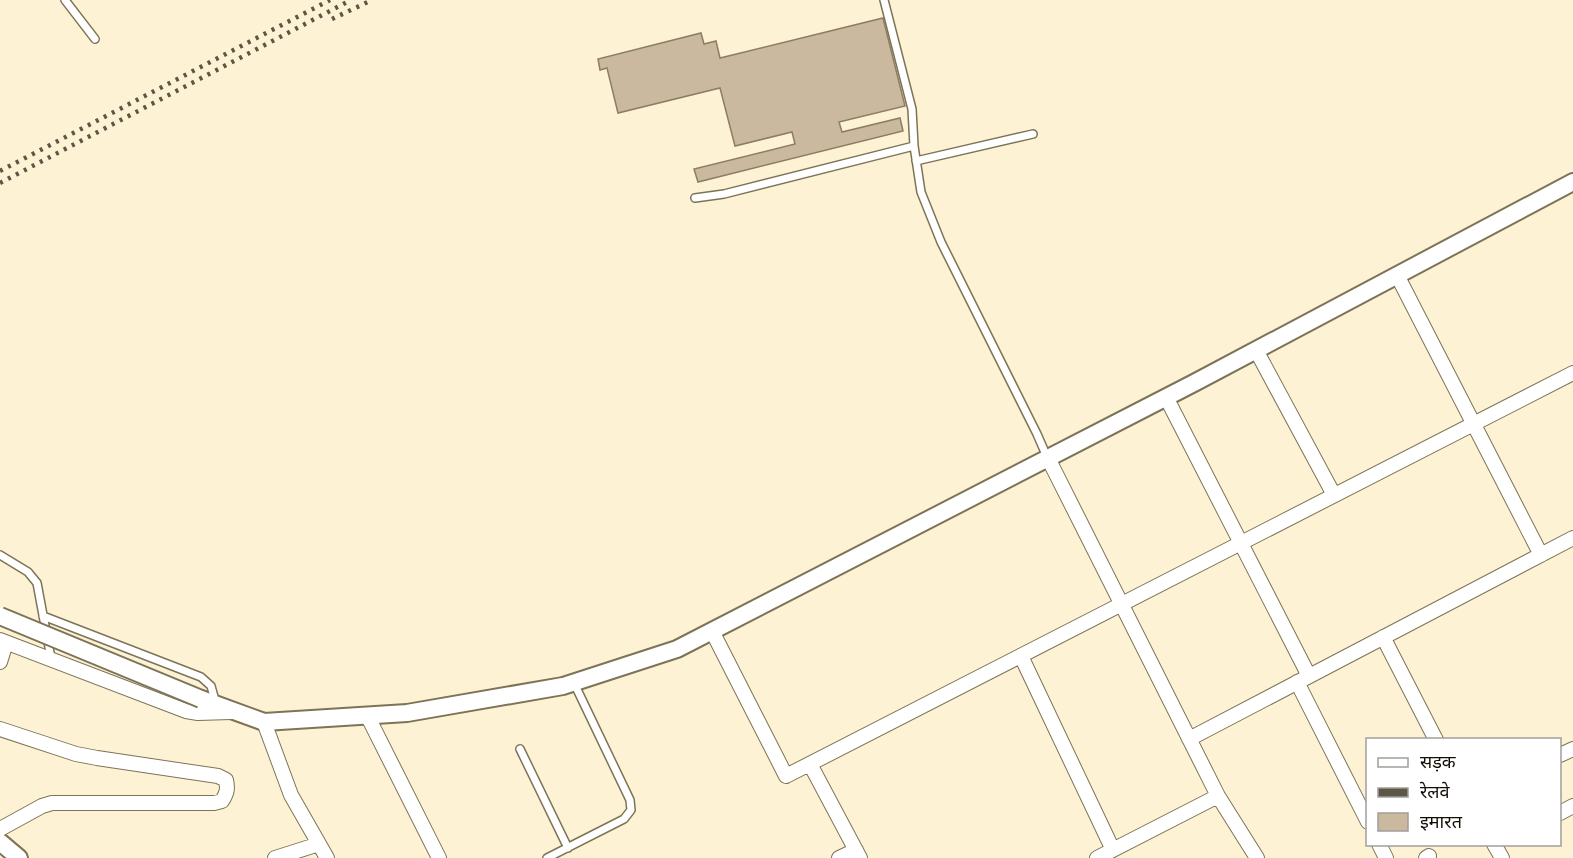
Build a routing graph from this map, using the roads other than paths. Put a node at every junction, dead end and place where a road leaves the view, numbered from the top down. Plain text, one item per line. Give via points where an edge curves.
1 (65, 0) edge
2 (884, 0) edge
3 (95, 39) dead end
4 (1034, 134) dead end
5 (914, 146) junction
6 (916, 161) junction
7 (1573, 182) edge
8 (695, 198) dead end
9 (1397, 275) junction
10 (1256, 350) junction
11 (1573, 373) edge
12 (1166, 397) junction
13 (1473, 424) junction
14 (1048, 458) junction
15 (1334, 495) junction
16 (1573, 538) edge
17 (1241, 543) junction
18 (0, 555) edge
19 (1541, 555) junction
20 (1121, 604) junction
21 (0, 616) edge
22 (43, 616) junction
23 (712, 631) junction
24 (1383, 637) junction
25 (3, 642) edge
26 (1021, 656) junction
27 (52, 660) junction
28 (0, 662) edge
29 (1303, 679) junction
30 (574, 683) junction
31 (209, 702) junction
32 (235, 712) junction
33 (367, 715) junction
34 (264, 723) junction
35 (0, 729) edge
36 (1435, 738) edge
37 (1189, 739) junction
38 (520, 749) dead end
39 (810, 764) junction
40 (1218, 796) junction
41 (1366, 818) edge
42 (0, 829) edge
43 (0, 842) edge
44 (319, 844) junction
45 (568, 848) junction
46 (1113, 850) junction
47 (858, 854) edge
48 (19, 858) edge
49 (275, 858) edge
50 (327, 858) edge
51 (439, 858) edge
52 (547, 858) edge
53 (840, 858) edge
54 (1097, 858) edge
55 (1257, 858) edge

1 - 3 lane
2 - 5 lane via 912,109
4 - 6 lane
5 - 6 lane
5 - 8 lane
6 - 14 lane via 921,192 941,242
7 - 9 street
9 - 10 street
9 - 13 street
10 - 12 street
10 - 15 street
11 - 13 street
12 - 14 street
12 - 17 street
13 - 15 street
13 - 19 street
14 - 20 street
14 - 23 street
15 - 17 street
16 - 19 street
17 - 20 street
17 - 29 street
18 - 22 lane via 28,572 37,583
19 - 24 street
20 - 26 street
20 - 37 street
21 - 31 street, bridge
22 - 27 lane
22 - 31 lane via 201,677 212,686
23 - 30 street via 677,649
23 - 39 street via 786,776
24 - 29 street
24 - 36 street
25 - 27 street
25 - 28 street
26 - 39 street
26 - 46 street
27 - 32 street via 186,711
29 - 37 street
29 - 41 street
30 - 33 street via 406,713
30 - 45 lane via 630,800 631,810 624,819
31 - 32 street
32 - 34 street
33 - 34 street
33 - 51 street
34 - 44 street via 291,795
35 - 42 street via 97,759 218,776 226,780 228,787 222,801 214,803 51,803
37 - 40 street
38 - 45 lane
39 - 47 street
40 - 46 street
40 - 55 street
43 - 48 street
44 - 49 street
44 - 50 street
45 - 52 lane
46 - 54 street
47 - 53 street

